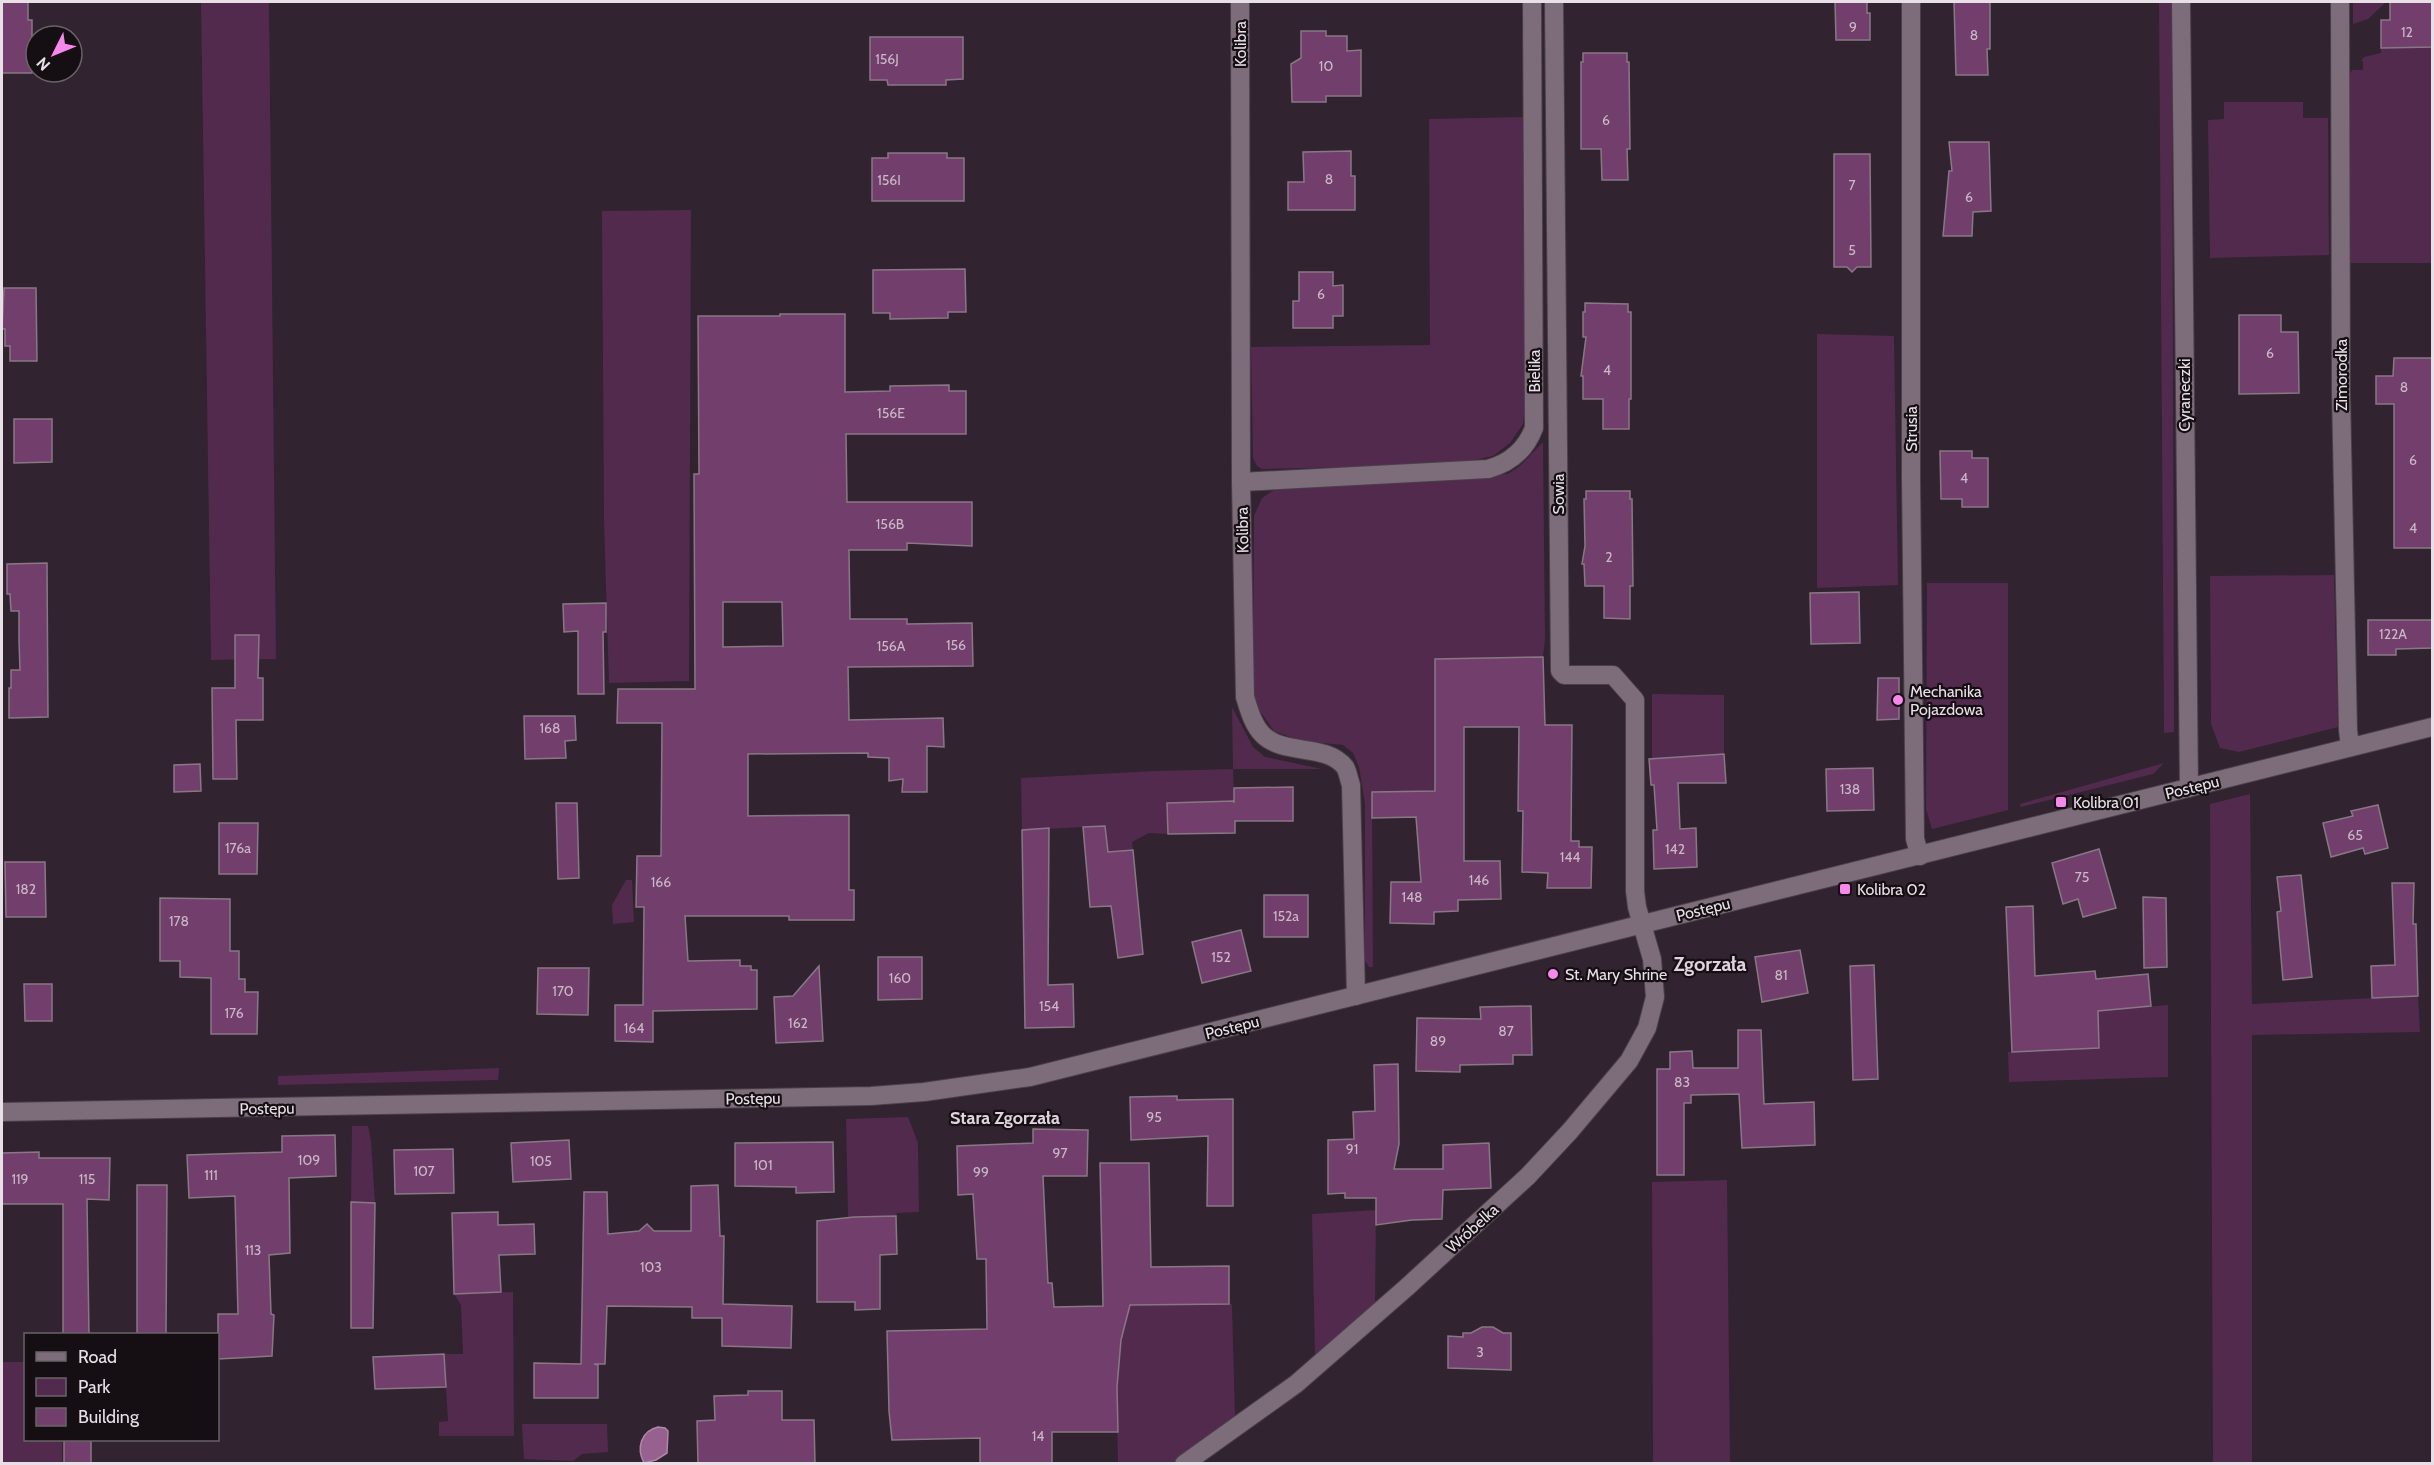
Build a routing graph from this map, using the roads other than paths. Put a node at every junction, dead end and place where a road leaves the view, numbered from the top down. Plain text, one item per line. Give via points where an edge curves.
1 (1240, 2) edge
2 (1532, 2) edge
3 (1554, 2) edge
4 (1911, 2) edge
5 (2181, 2) edge
6 (2340, 2) edge
7 (1241, 482) junction
8 (2433, 727) edge
9 (2350, 747) junction
10 (2189, 788) junction
11 (1920, 856) junction
12 (1642, 925) junction
13 (1356, 996) junction
14 (2, 1112) edge
15 (1184, 1464) edge

1 - 7 street, Kolibra
2 - 7 street, Bielika via 1534,428 1530,440 1512,459 1488,469
3 - 12 street, Sowia via 1560,671 1564,675 1609,674 1635,700 1635,891
4 - 11 street, Strusia via 1911,522 1915,839
5 - 10 street, Cyraneczki
6 - 9 street, Zimorodka via 2342,505
7 - 13 street, Kolibra via 1245,697 1262,734 1288,748 1332,756 1345,768 1352,785
8 - 9 street, Postępu
9 - 10 street, Postępu
10 - 11 street, Postępu
11 - 12 street, Postępu
12 - 13 street, Postępu
12 - 15 street, Wróbelka via 1654,970 1652,1014 1629,1061 1603,1092 1528,1176 1407,1288 1296,1384
13 - 14 street, Postępu via 1030,1077 924,1092

